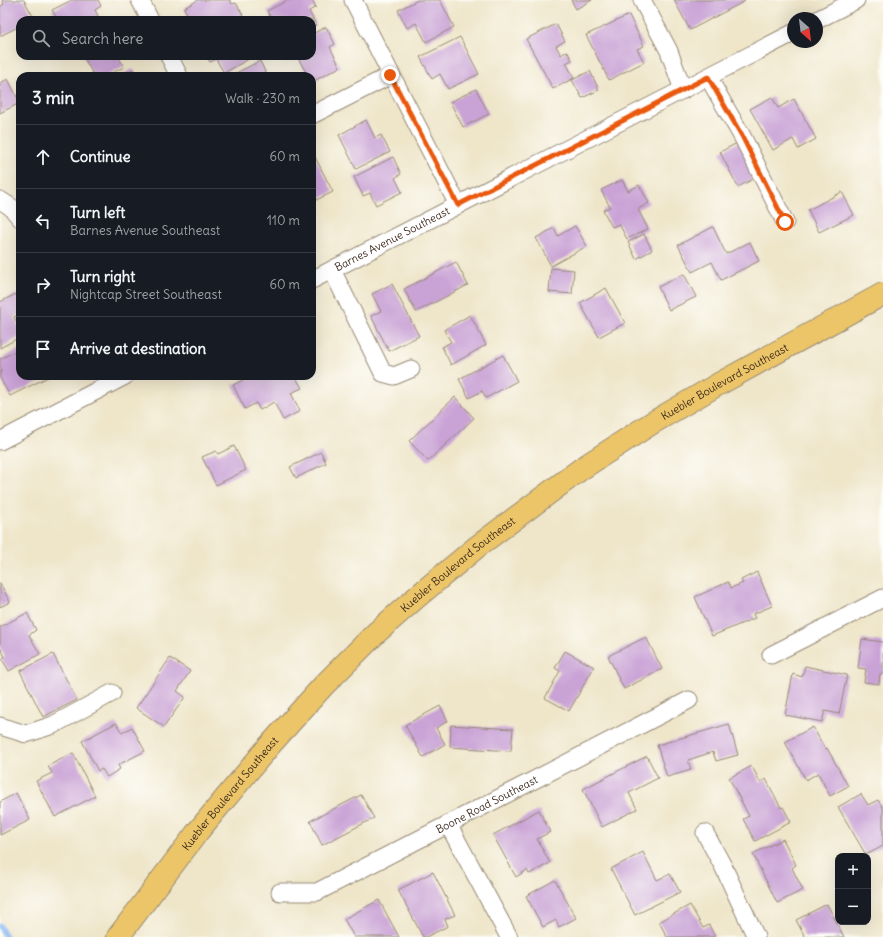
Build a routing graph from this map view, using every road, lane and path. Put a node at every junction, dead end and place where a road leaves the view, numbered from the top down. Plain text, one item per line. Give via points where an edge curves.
1 (140, 0) edge
2 (353, 0) edge
3 (642, 0) edge
4 (856, 0) edge
5 (148, 16) edge
6 (823, 17) edge
7 (787, 36) edge
8 (171, 60) edge
9 (177, 72) edge
10 (390, 75) junction
11 (708, 77) junction
12 (683, 90) junction
13 (316, 113) edge
14 (0, 200) edge
15 (458, 205) junction
16 (16, 214) edge
17 (785, 222) dead end
18 (332, 270) junction
19 (316, 278) edge
20 (883, 294) edge
21 (411, 369) dead end
22 (110, 380) edge
23 (0, 441) edge
24 (883, 598) edge
25 (771, 655) dead end
26 (112, 693) dead end
27 (689, 700) dead end
28 (0, 726) edge
29 (448, 824) junction
30 (705, 833) dead end
31 (280, 892) dead end
32 (118, 937) edge
33 (508, 937) edge
34 (756, 937) edge

1 - 5 street
2 - 10 street
3 - 12 street via 669,51
4 - 6 street
7 - 11 street, Barnes Avenue Southeast
8 - 9 street
10 - 13 street
10 - 15 street
11 - 12 street, Barnes Avenue Southeast
11 - 17 street via 742,136
12 - 15 street, Barnes Avenue Southeast
14 - 16 street
15 - 18 street, Barnes Avenue Southeast
18 - 19 street, Barnes Avenue Southeast
18 - 21 street via 383,373 394,376
20 - 32 main road, Kuebler Boulevard Southeast via 717,385 600,456 478,546 424,591 376,633 324,685 270,745 199,830
22 - 23 street
24 - 25 street
26 - 28 street via 53,725 26,734
27 - 29 street, Boone Road Southeast
29 - 31 street, Boone Road Southeast via 317,892
29 - 33 street
30 - 34 street

